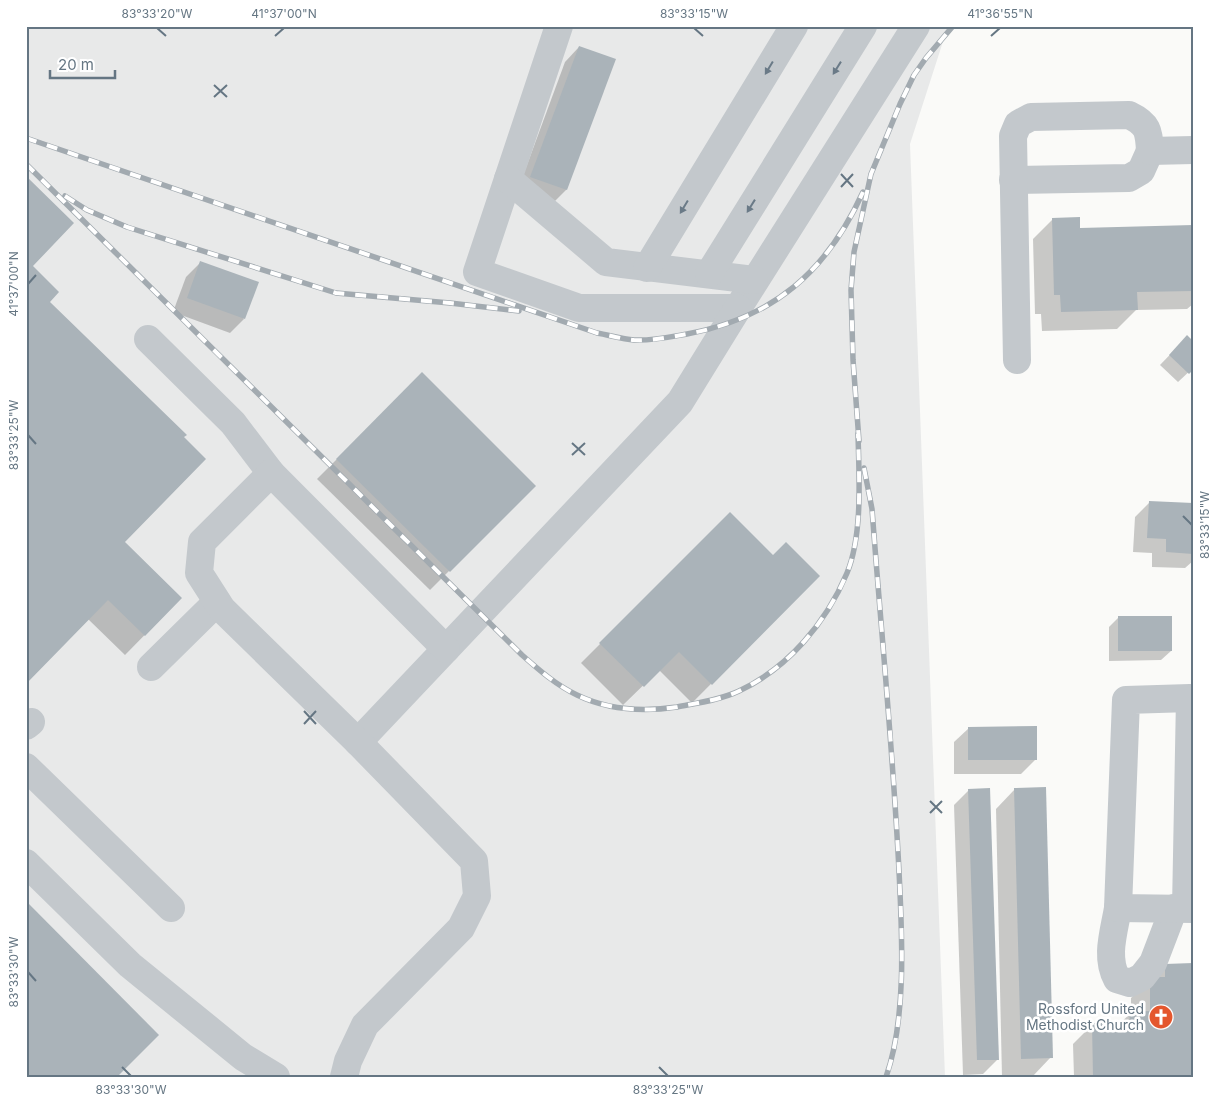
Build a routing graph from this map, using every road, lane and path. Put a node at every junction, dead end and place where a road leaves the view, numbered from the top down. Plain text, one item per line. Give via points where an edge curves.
1 (559, 26) edge
2 (794, 26) edge
3 (863, 26) edge
4 (916, 26) edge
5 (1193, 150) edge
6 (1150, 151) junction
7 (508, 179) junction
8 (1013, 180) junction
9 (647, 268) junction
10 (709, 274) junction
11 (754, 280) junction
12 (738, 308) junction
13 (148, 339) dead end
14 (1017, 360) dead end
15 (271, 473) junction
16 (218, 602) junction
17 (446, 649) junction
18 (151, 667) dead end
19 (1191, 718) edge
20 (358, 742) junction
21 (26, 768) edge
22 (26, 863) edge
23 (171, 908) dead end
24 (1118, 908) junction
25 (1184, 908) edge
26 (276, 1077) edge
27 (344, 1077) edge

1 - 7 lane
2 -> 9 lane
3 -> 10 lane
4 - 11 lane
5 - 6 lane
6 - 8 lane via 1141,171 1129,178
6 - 8 lane via 1149,133 1142,121 1129,115 1031,118 1018,124 1013,136
7 - 9 lane via 606,262
7 - 12 lane via 477,272 579,308
8 - 14 lane
9 - 10 lane
10 - 11 lane
11 - 12 lane
12 - 17 lane via 680,402
13 - 15 lane via 233,423
15 - 16 lane via 202,542 199,572
15 - 17 lane
16 - 18 lane
16 - 20 lane
17 - 20 lane
19 - 24 lane via 1190,698 1126,700
19 - 25 lane
20 - 27 lane via 474,861 477,896 462,928 365,1025
21 - 23 lane
22 - 26 lane via 130,965 243,1057
24 - 25 lane
24 - 25 lane via 1110,954 1112,969 1118,979 1130,984 1142,977 1153,963

